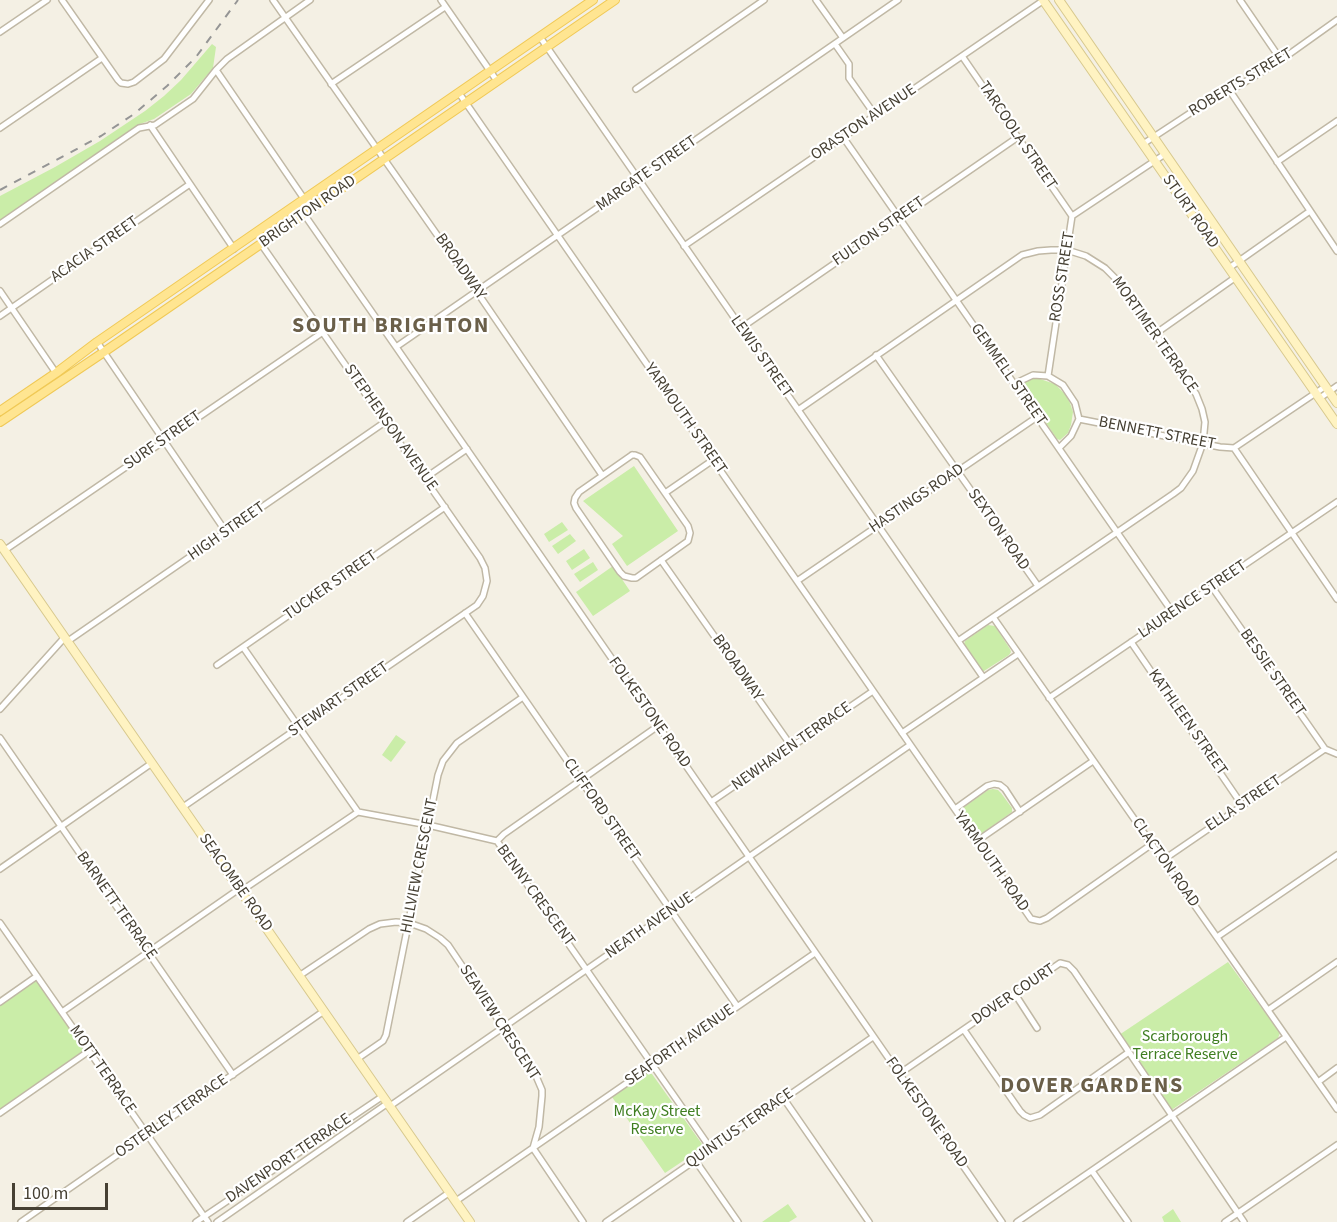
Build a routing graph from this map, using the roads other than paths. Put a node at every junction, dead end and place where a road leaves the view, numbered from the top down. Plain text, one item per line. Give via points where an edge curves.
1 (47, 0) edge
2 (62, 0) edge
3 (209, 0) edge
4 (273, 0) edge
5 (310, 0) edge
6 (441, 0) edge
7 (593, 0) edge
8 (764, 0) edge
9 (816, 0) edge
10 (898, 0) edge
11 (1044, 0) edge
12 (1059, 0) edge
13 (1240, 0) edge
14 (611, 1) edge
15 (446, 7) junction
16 (285, 17) junction
17 (1337, 20) edge
18 (0, 32) edge
19 (540, 37) junction
20 (843, 38) junction
21 (835, 44) junction
22 (547, 47) junction
23 (962, 56) junction
24 (102, 58) junction
25 (1281, 60) junction
26 (216, 70) junction
27 (490, 71) junction
28 (497, 81) junction
29 (331, 84) junction
30 (636, 89) dead end
31 (1230, 92) junction
32 (459, 93) junction
33 (466, 103) junction
34 (875, 116) junction
35 (1337, 121) edge
36 (150, 125) junction
37 (0, 128) edge
38 (843, 137) junction
39 (1018, 137) junction
40 (1153, 137) junction
41 (1143, 144) junction
42 (377, 150) junction
43 (1165, 154) junction
44 (384, 160) junction
45 (1155, 160) junction
46 (1277, 162) junction
47 (638, 180) junction
48 (190, 184) junction
49 (301, 201) junction
50 (1310, 211) junction
51 (308, 212) junction
52 (1072, 216) junction
53 (900, 219) junction
54 (0, 224) edge
55 (558, 236) junction
56 (261, 244) junction
57 (684, 246) junction
58 (234, 249) junction
59 (1067, 250) junction
60 (1337, 251) edge
61 (1239, 261) junction
62 (1229, 268) junction
63 (1236, 277) junction
64 (0, 291) edge
65 (477, 292) junction
66 (956, 300) junction
67 (12, 308) junction
68 (0, 316) edge
69 (741, 328) junction
70 (323, 332) junction
71 (1155, 334) junction
72 (97, 342) junction
73 (396, 347) junction
74 (104, 352) junction
75 (876, 356) junction
76 (56, 373) junction
77 (1048, 376) junction
78 (1014, 384) junction
79 (1337, 386) edge
80 (1327, 389) junction
81 (1318, 396) junction
82 (1337, 403) edge
83 (798, 410) junction
84 (0, 411) edge
85 (1037, 417) junction
86 (1079, 419) junction
87 (0, 422) edge
88 (385, 422) junction
89 (1337, 424) edge
90 (164, 440) junction
91 (1203, 443) junction
92 (1059, 448) junction
93 (1234, 448) junction
94 (467, 449) junction
95 (713, 460) junction
96 (957, 472) junction
97 (602, 475) junction
98 (425, 478) junction
99 (665, 493) junction
100 (1337, 502) edge
101 (445, 507) junction
102 (878, 526) junction
103 (226, 532) junction
104 (1117, 532) junction
105 (1292, 533) junction
106 (2, 547) edge
107 (661, 560) junction
108 (797, 581) junction
109 (486, 586) joint
110 (1038, 586) junction
111 (1212, 587) junction
112 (1337, 599) edge
113 (465, 613) junction
114 (1173, 614) junction
115 (993, 617) junction
116 (66, 639) junction
117 (958, 641) junction
118 (1131, 642) junction
119 (243, 647) junction
120 (1018, 654) junction
121 (217, 665) dead end
122 (983, 678) junction
123 (873, 691) junction
124 (523, 697) junction
125 (1049, 698) junction
126 (0, 709) edge
127 (658, 726) junction
128 (299, 728) junction
129 (902, 733) junction
130 (0, 738) edge
131 (910, 745) junction
132 (792, 747) junction
133 (1325, 749) junction
134 (1337, 754) edge
135 (1093, 761) junction
136 (152, 763) junction
137 (581, 780) junction
138 (711, 802) junction
139 (1242, 805) junction
140 (183, 807) junction
141 (955, 809) junction
142 (358, 812) junction
143 (1020, 812) junction
144 (428, 825) junction
145 (61, 827) junction
146 (497, 841) junction
147 (977, 842) junction
148 (1152, 844) junction
149 (1337, 855) edge
150 (749, 857) junction
151 (1163, 860) junction
152 (0, 869) edge
153 (240, 890) junction
154 (671, 911) junction
155 (0, 923) edge
156 (409, 923) junction
157 (1216, 937) junction
158 (148, 952) junction
159 (815, 953) junction
160 (1337, 962) edge
161 (587, 969) junction
162 (37, 976) junction
163 (299, 976) junction
164 (1015, 994) junction
165 (0, 1002) edge
166 (737, 1006) junction
167 (1268, 1010) junction
168 (324, 1011) junction
169 (62, 1012) junction
170 (504, 1027) junction
171 (1037, 1028) dead end
172 (964, 1030) junction
173 (1286, 1036) junction
174 (873, 1037) junction
175 (89, 1051) junction
176 (1129, 1052) junction
177 (357, 1059) junction
178 (653, 1065) junction
179 (1337, 1068) edge
180 (899, 1074) junction
181 (233, 1075) junction
182 (1318, 1082) junction
183 (382, 1096) junction
184 (784, 1099) junction
185 (389, 1105) junction
186 (1337, 1109) edge
187 (0, 1113) edge
188 (1172, 1116) junction
189 (147, 1134) junction
190 (1337, 1145) edge
191 (533, 1148) junction
192 (711, 1149) junction
193 (695, 1160) junction
194 (1092, 1171) junction
195 (450, 1192) junction
196 (456, 1201) junction
197 (1238, 1213) junction
198 (206, 1219) edge
199 (21, 1222) edge
200 (196, 1222) edge
201 (217, 1222) edge
202 (407, 1222) edge
203 (470, 1222) edge
204 (583, 1222) edge
205 (606, 1222) edge
206 (738, 1222) edge
207 (869, 1222) edge
208 (1002, 1222) edge
209 (1017, 1222) edge
210 (1128, 1222) edge
211 (1225, 1222) edge
212 (1244, 1222) edge

1 - 18 street
2 - 24 street
3 - 24 street via 170,53 131,84 118,80
4 - 16 street, BROADWAY
5 - 16 street
6 - 15 street
7 - 19 main road, BRIGHTON ROAD
8 - 30 street
9 - 20 street
10 - 20 street, MARGATE STREET
11 - 23 street, ORASTON AVENUE
11 - 41 main road, STURT ROAD
12 - 40 main road, STURT ROAD
13 - 25 street
14 - 22 main road, BRIGHTON ROAD
15 - 27 street
15 - 29 street
16 - 26 street
16 - 29 street, BROADWAY
17 - 25 street, ROBERTS STREET
19 - 22 street, LEWIS STREET
19 - 27 main road, BRIGHTON ROAD
20 - 21 street, MARGATE STREET
21 - 34 street via 849,64 849,78
21 - 47 street, MARGATE STREET
22 - 28 main road, BRIGHTON ROAD
22 - 47 street, LEWIS STREET
23 - 34 street, ORASTON AVENUE
23 - 39 street, TARCOOLA STREET
24 - 37 street
25 - 31 street, ROBERTS STREET
26 - 36 street via 193,99
26 - 49 street, FOLKESTONE ROAD
27 - 28 street
27 - 32 main road, BRIGHTON ROAD
28 - 33 main road, BRIGHTON ROAD
29 - 42 street, BROADWAY
31 - 40 street, ROBERTS STREET via 1210,100
31 - 46 street
32 - 33 street, YARMOUTH STREET
32 - 42 main road, BRIGHTON ROAD
33 - 44 main road, BRIGHTON ROAD
33 - 55 street, YARMOUTH STREET
34 - 38 street, ORASTON AVENUE
35 - 46 street
36 - 48 street
36 - 54 street via 139,128
38 - 53 street, GEMMELL STREET
38 - 57 street, ORASTON AVENUE
39 - 52 street, TARCOOLA STREET
39 - 53 street, FULTON STREET
40 - 41 street, ROBERTS STREET
40 - 43 main road, STURT ROAD
41 - 45 main road, STURT ROAD
42 - 44 street, BROADWAY
42 - 49 main road, BRIGHTON ROAD
43 - 45 street, ROSS STREET
43 - 61 main road, STURT ROAD
44 - 51 main road, BRIGHTON ROAD
44 - 65 street, BROADWAY
45 - 52 street, ROSS STREET
45 - 62 main road, STURT ROAD
46 - 50 street
47 - 55 street, MARGATE STREET
47 - 57 street, LEWIS STREET
48 - 58 street
48 - 67 street, ACACIA STREET
49 - 51 street, FOLKESTONE ROAD
49 - 58 main road, BRIGHTON ROAD
50 - 60 street
50 - 61 street
51 - 56 main road, BRIGHTON ROAD
51 - 73 street, FOLKESTONE ROAD
52 - 59 street, ROSS STREET
53 - 66 street, GEMMELL STREET
53 - 69 street, FULTON STREET
55 - 65 street, MARGATE STREET
55 - 95 street, YARMOUTH STREET
56 - 70 street, STEPHENSON AVENUE
56 - 74 main road, BRIGHTON ROAD
57 - 69 street, LEWIS STREET
58 - 72 main road, BRIGHTON ROAD
59 - 66 street, MORTIMER TERRACE via 1022,255
59 - 71 street, MORTIMER TERRACE via 1105,268 1122,285
59 - 77 street, ROSS STREET
61 - 62 street
61 - 80 main road, STURT ROAD
62 - 63 main road, STURT ROAD
63 - 71 street
63 - 81 main road, STURT ROAD
64 - 67 street
65 - 73 street, MARGATE STREET
65 - 97 street, BROADWAY
66 - 75 street, MORTIMER TERRACE
66 - 78 street, GEMMELL STREET
67 - 68 street, ACACIA STREET
67 - 76 street
69 - 83 street, LEWIS STREET
70 - 88 street, STEPHENSON AVENUE
70 - 90 street, SURF STREET
71 - 91 street, MORTIMER TERRACE via 1196,394 1205,422
72 - 74 street
72 - 76 main road, BRIGHTON ROAD
73 - 94 street, FOLKESTONE ROAD
74 - 87 main road, BRIGHTON ROAD
74 - 90 street
75 - 83 street, MORTIMER TERRACE
75 - 96 street, SEXTON ROAD
76 - 84 main road, BRIGHTON ROAD
77 - 78 street via 1033,375
77 - 86 street via 1063,385 1075,403
78 - 85 street, GEMMELL STREET
79 - 80 street, BENNETT STREET
80 - 81 street, BENNETT STREET
80 - 82 main road, STURT ROAD
81 - 89 main road, STURT ROAD
81 - 93 street, BENNETT STREET
83 - 102 street, LEWIS STREET
85 - 92 street, GEMMELL STREET
85 - 96 street, HASTINGS ROAD
86 - 91 street, BENNETT STREET
86 - 92 street
88 - 98 street, STEPHENSON AVENUE
88 - 103 street, HIGH STREET
90 - 103 street
90 - 106 street, SURF STREET
91 - 93 street, BENNETT STREET
91 - 104 street, MORTIMER TERRACE via 1193,471 1181,488
92 - 104 street, GEMMELL STREET
93 - 105 street
94 - 98 street
94 - 127 street, FOLKESTONE ROAD
95 - 99 street
95 - 108 street, YARMOUTH STREET
96 - 102 street, HASTINGS ROAD
96 - 110 street, SEXTON ROAD
97 - 99 street via 635,455
97 - 107 street via 575,498 582,517 624,576 636,578
98 - 101 street, STEPHENSON AVENUE
99 - 107 street via 690,533 688,541
100 - 105 street, LAURENCE STREET
101 - 109 street, STEPHENSON AVENUE via 483,563
101 - 119 street, TUCKER STREET
102 - 108 street, HASTINGS ROAD
102 - 117 street, LEWIS STREET
103 - 116 street, HIGH STREET
104 - 110 street, MORTIMER TERRACE
104 - 114 street, GEMMELL STREET
105 - 111 street, LAURENCE STREET
105 - 112 street
106 - 116 main road, SEACOMBE ROAD
107 - 132 street, BROADWAY
108 - 123 street, YARMOUTH STREET
109 - 113 street, STEWART STREET via 477,605
110 - 115 street, MORTIMER TERRACE
111 - 114 street, LAURENCE STREET
111 - 133 street, BESSIE STREET
113 - 124 street, CLIFFORD STREET
113 - 128 street, STEWART STREET
114 - 118 street, LAURENCE STREET
115 - 117 street, MORTIMER TERRACE
115 - 120 street, CLACTON ROAD
116 - 126 street, HIGH STREET
116 - 136 main road, SEACOMBE ROAD
117 - 122 street, LEWIS STREET
118 - 125 street, LAURENCE STREET
118 - 139 street, KATHLEEN STREET
119 - 121 street, TUCKER STREET
119 - 128 street
120 - 122 street
120 - 125 street, CLACTON ROAD
122 - 129 street
123 - 129 street, YARMOUTH STREET
123 - 132 street, NEWHAVEN TERRACE
124 - 137 street, CLIFFORD STREET
124 - 144 street, HILLVIEW CRESCENT via 457,743 443,760
125 - 135 street, CLACTON ROAD
127 - 137 street
127 - 138 street, FOLKESTONE ROAD
128 - 140 street, STEWART STREET
128 - 142 street
129 - 131 street, YARMOUTH STREET
130 - 145 street, BARNETT TERRACE
131 - 141 street, YARMOUTH ROAD
131 - 150 street, NEATH AVENUE
132 - 138 street, NEWHAVEN TERRACE
133 - 134 street
133 - 139 street, ELLA STREET
135 - 143 street
135 - 148 street, CLACTON ROAD
136 - 140 main road, SEACOMBE ROAD
136 - 145 street
137 - 146 street
137 - 154 street, CLIFFORD STREET
138 - 150 street, FOLKESTONE ROAD
139 - 151 street, ELLA STREET
140 - 153 main road, SEACOMBE ROAD
141 - 143 street via 994,784 1005,789
141 - 147 street, YARMOUTH ROAD
142 - 144 street, BENNY CRESCENT
142 - 153 street
143 - 147 street
144 - 146 street, BENNY CRESCENT
144 - 156 street, HILLVIEW CRESCENT
145 - 152 street
145 - 158 street, BARNETT TERRACE
146 - 161 street, BENNY CRESCENT
147 - 148 street, YARMOUTH ROAD via 1028,916 1036,921 1047,918
148 - 151 street, CLACTON ROAD
149 - 157 street
150 - 154 street, NEATH AVENUE
150 - 159 street, FOLKESTONE ROAD
151 - 157 street, CLACTON ROAD
153 - 158 street
153 - 163 main road, SEACOMBE ROAD
154 - 161 street, NEATH AVENUE
154 - 166 street, CLIFFORD STREET
155 - 162 street, MOTT TERRACE
156 - 163 street via 375,926
156 - 170 street, SEAVIEW CRESCENT via 426,929 448,945
156 - 177 street, HILLVIEW CRESCENT via 385,1038
157 - 167 street, CLACTON ROAD
158 - 169 street
158 - 181 street, BARNETT TERRACE
159 - 166 street, SEAFORTH AVENUE
159 - 174 street, FOLKESTONE ROAD
160 - 167 street
161 - 170 street, NEATH AVENUE
161 - 178 street, BENNY CRESCENT
162 - 165 street
162 - 169 street, MOTT TERRACE
163 - 168 main road, SEACOMBE ROAD
164 - 171 street
164 - 172 street, DOVER COURT
164 - 176 street, DOVER COURT via 1060,963 1068,965
166 - 178 street, SEAFORTH AVENUE
167 - 173 street, CLACTON ROAD
168 - 177 main road, SEACOMBE ROAD
168 - 181 street, OSTERLEY TERRACE
169 - 175 street, MOTT TERRACE
170 - 185 street, NEATH AVENUE
170 - 191 street, SEAVIEW CRESCENT via 542,1090
172 - 176 street via 1018,1108 1030,1118
172 - 180 street, DOVER COURT
173 - 182 street, CLACTON ROAD
173 - 188 street
174 - 180 street, FOLKESTONE ROAD
174 - 184 street, QUINTUS TERRACE
175 - 187 street
175 - 189 street, MOTT TERRACE
176 - 188 street, DOVER COURT
177 - 183 main road, SEACOMBE ROAD
178 - 191 street, SEAFORTH AVENUE
178 - 192 street, BENNY CRESCENT
179 - 182 street
180 - 208 street, FOLKESTONE ROAD
181 - 189 street, OSTERLEY TERRACE
182 - 186 street, CLACTON ROAD
183 - 185 main road, SEACOMBE ROAD
183 - 198 street, DAVENPORT TERRACE
184 - 192 street, QUINTUS TERRACE
184 - 207 street
185 - 195 main road, SEACOMBE ROAD
185 - 201 street, DAVENPORT TERRACE
188 - 194 street
188 - 197 street, DOVER COURT
189 - 198 street, MOTT TERRACE
189 - 199 street, OSTERLEY TERRACE
190 - 197 street
191 - 196 street, SEAFORTH AVENUE
191 - 204 street
192 - 193 street, QUINTUS TERRACE
193 - 205 street, QUINTUS TERRACE
193 - 206 street
194 - 209 street
194 - 210 street
195 - 196 main road, SEACOMBE ROAD
195 - 202 street
196 - 203 main road, SEACOMBE ROAD
197 - 211 street
197 - 212 street, DOVER COURT
198 - 200 street, DAVENPORT TERRACE

